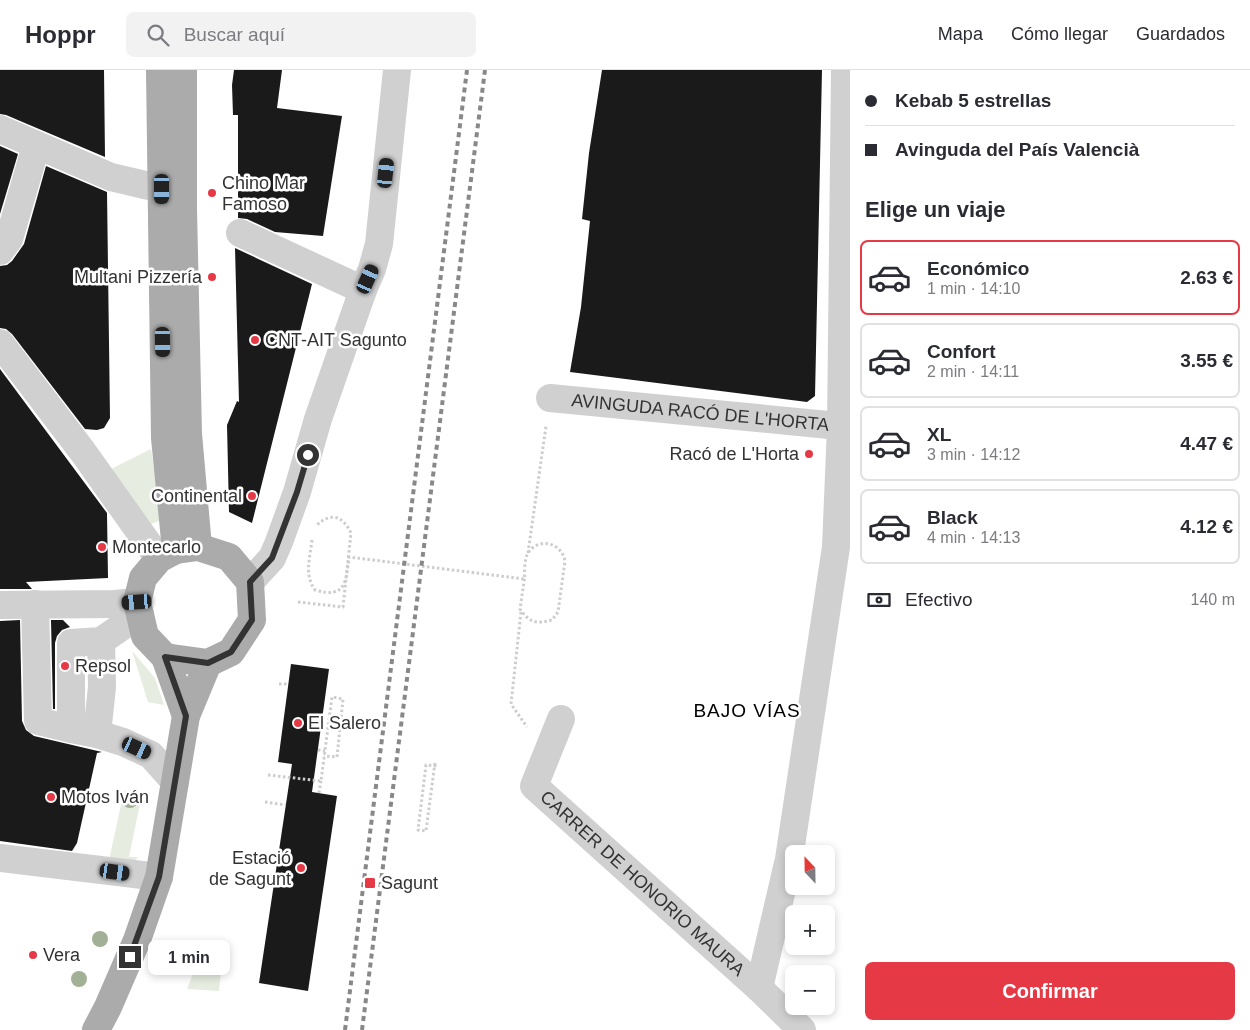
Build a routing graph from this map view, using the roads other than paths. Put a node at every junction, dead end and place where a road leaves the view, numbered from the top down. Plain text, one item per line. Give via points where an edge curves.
1 (160, 70) edge
2 (183, 70) edge
3 (397, 70) edge
4 (845, 70) edge
5 (0, 129) edge
6 (847, 140) edge
7 (36, 146) junction
8 (162, 189) junction
9 (240, 233) dead end
10 (0, 251) edge
11 (363, 290) junction
12 (0, 343) edge
13 (550, 398) road end
14 (846, 427) edge
15 (843, 551) edge
16 (178, 552) junction
17 (250, 582) junction
18 (35, 604) junction
19 (0, 605) edge
20 (138, 608) junction
21 (165, 657) junction
22 (208, 663) junction
23 (186, 716) junction
24 (561, 719) dead end
25 (84, 731) junction
26 (175, 782) junction
27 (0, 858) edge
28 (159, 877) junction
29 (759, 988) junction
30 (96, 1030) edge
31 (802, 1030) edge

1 - 8 main road
2 - 16 main road via 188,434
3 - 11 street via 379,244
4 - 6 street
5 - 7 street
6 - 14 street
7 - 8 street via 111,177
7 - 10 street via 9,240
8 - 16 main road via 164,438
9 - 11 street
11 - 17 street via 279,542 272,558
12 - 16 street via 83,452
13 - 14 street, AVINGUDA RACÓ DE L'HORTA
14 - 15 street
15 - 29 street via 789,859
16 - 17 main road via 229,557
16 - 20 main road via 144,578
17 - 22 main road via 252,620 231,652
18 - 19 street
18 - 20 street
18 - 25 street via 38,721
20 - 21 main road via 145,636
20 - 25 street via 101,641 102,687
21 - 22 main road
21 - 23 main road
22 - 23 main road
23 - 26 main road
24 - 29 street, CARRER DE HONORIO MAURA via 534,786
25 - 26 street via 123,742 151,755
26 - 28 main road
27 - 28 street
28 - 30 main road via 137,940
29 - 31 street, CARRER DE HONORIO MAURA

